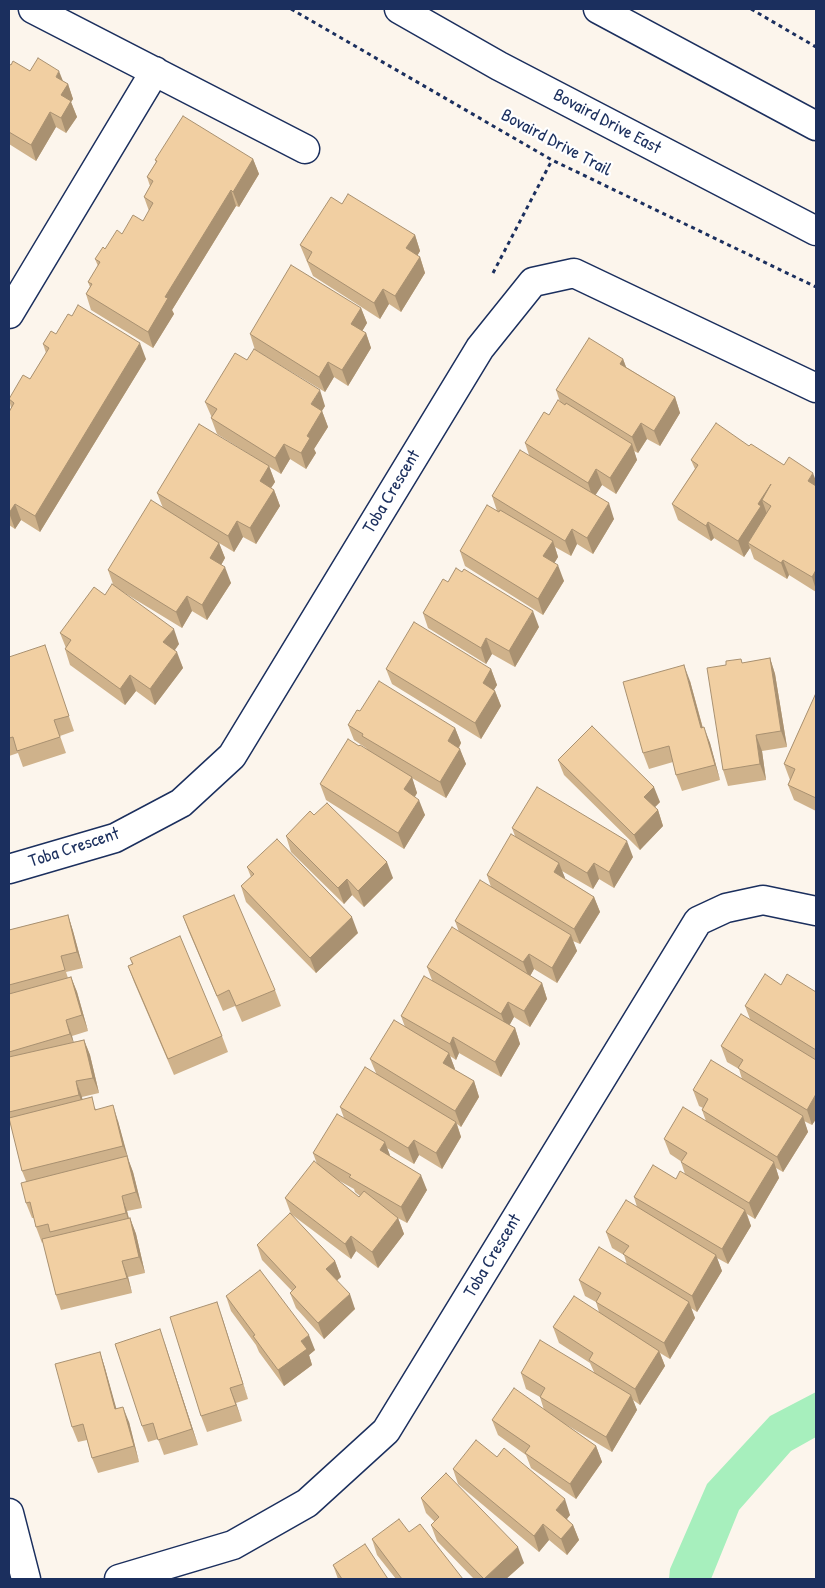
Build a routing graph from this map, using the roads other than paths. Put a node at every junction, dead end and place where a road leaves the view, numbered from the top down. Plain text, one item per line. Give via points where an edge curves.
1 (33, 9) edge
2 (399, 9) edge
3 (598, 9) edge
4 (155, 72) junction
5 (816, 126) edge
6 (306, 149) dead end
7 (816, 231) edge
8 (9, 314) edge
9 (816, 388) edge
10 (9, 869) edge
11 (816, 911) edge
12 (9, 1513) edge
13 (26, 1579) edge
14 (119, 1579) edge

1 - 4 street
2 - 7 street, Bovaird Drive East via 499,66
3 - 5 street
4 - 6 street
4 - 8 street
9 - 10 street, Toba Crescent via 574,273 533,282 480,348 232,756 181,804 114,838
11 - 14 street, Toba Crescent via 764,900 726,908 698,921 386,1431 307,1503 233,1545
12 - 13 street

